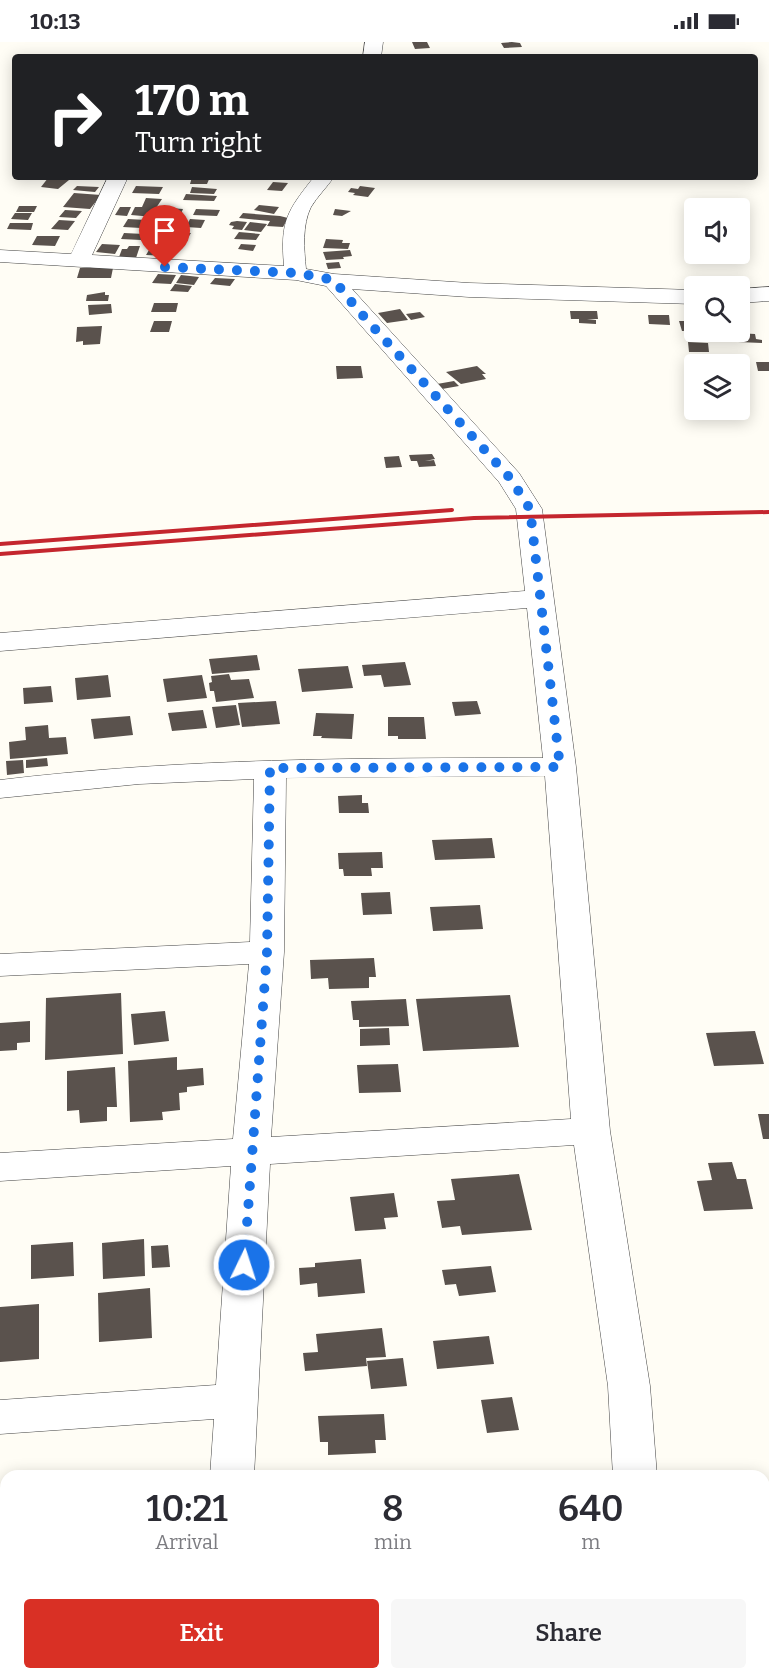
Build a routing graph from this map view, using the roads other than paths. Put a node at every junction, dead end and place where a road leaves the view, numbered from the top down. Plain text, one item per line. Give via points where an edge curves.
1 (117, 180) edge
2 (322, 180) edge
3 (0, 256) edge
4 (78, 262) junction
5 (296, 273) junction
6 (334, 280) junction
7 (769, 294) edge
8 (750, 295) edge
9 (684, 297) edge
10 (540, 598) junction
11 (0, 642) edge
12 (560, 767) junction
13 (270, 768) junction
14 (0, 789) edge
15 (267, 952) junction
16 (0, 965) edge
17 (591, 1131) junction
18 (251, 1152) junction
19 (0, 1167) edge
20 (235, 1401) junction
21 (0, 1417) edge
22 (232, 1470) edge
23 (635, 1470) edge

1 - 4 street
2 - 5 street via 301,206 293,244
3 - 4 street
4 - 5 street
5 - 6 street
6 - 9 street via 480,291
6 - 10 street via 525,498 530,509
7 - 8 street
10 - 11 street
10 - 12 street
12 - 13 street
12 - 17 street
13 - 14 street via 66,780
13 - 15 street
15 - 16 street
15 - 18 street
17 - 18 street
17 - 23 street via 629,1386
18 - 19 street
18 - 20 street
20 - 21 street
20 - 22 street

